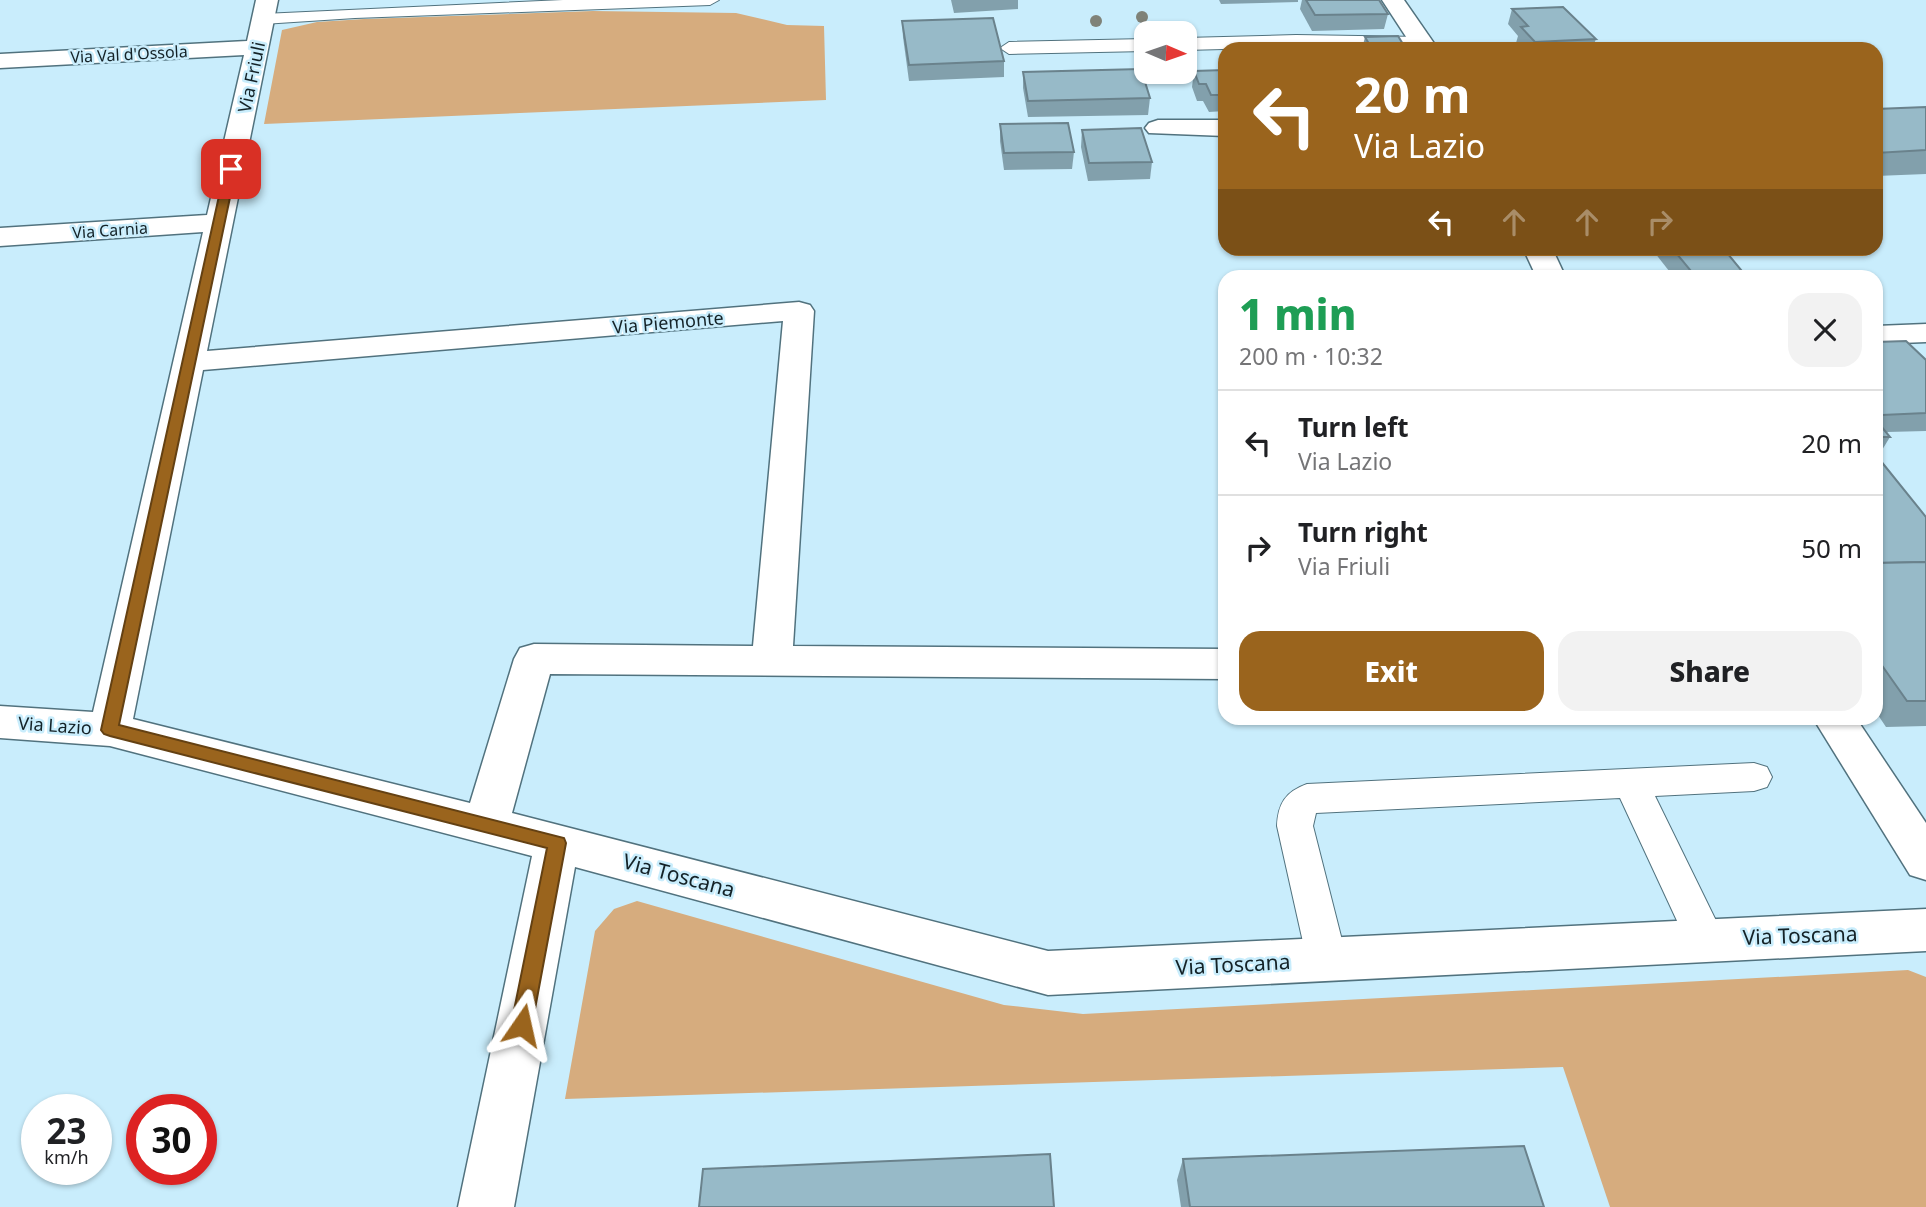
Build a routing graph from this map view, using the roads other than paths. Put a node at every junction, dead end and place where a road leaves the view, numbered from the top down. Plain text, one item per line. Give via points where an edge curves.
1 (710, 0) edge
2 (1393, 0) edge
3 (265, 10) edge
4 (1259, 42) edge
5 (1322, 42) edge
6 (1421, 42) edge
7 (1218, 43) edge
8 (1197, 44) edge
9 (1134, 45) edge
10 (257, 47) junction
11 (1009, 48) dead end
12 (0, 61) edge
13 (1158, 128) dead end
14 (1218, 128) edge
15 (219, 223) junction
16 (0, 237) edge
17 (1926, 333) edge
18 (1883, 335) edge
19 (189, 362) junction
20 (772, 659) junction
21 (1218, 664) edge
22 (0, 722) edge
23 (1839, 725) edge
24 (110, 730) junction
25 (1754, 777) dead end
26 (1631, 783) junction
27 (486, 825) junction
28 (557, 843) junction
29 (1926, 861) edge
30 (1926, 930) edge
31 (1704, 939) junction
32 (1327, 960) junction
33 (486, 1207) edge

1 - 3 lane via 355,13
2 - 6 street
3 - 10 street, Via Friuli
4 - 5 lane
7 - 8 lane
9 - 11 lane
10 - 12 street, Via Val d'Ossola
10 - 15 street, Via Friuli
13 - 14 street
15 - 16 street, Via Carnia
15 - 19 street, Via Friuli
17 - 18 street
19 - 20 street, Via Piemonte via 799,311
19 - 24 street, Via Friuli
20 - 21 street
20 - 27 street via 534,659
22 - 24 street, Via Lazio
23 - 29 street
24 - 27 street, Via Lazio
25 - 26 lane
26 - 31 lane
26 - 32 lane via 1307,799 1296,809 1295,826
27 - 28 street, Via Lazio
28 - 32 street, Via Toscana via 1048,973
28 - 33 street
30 - 31 street, Via Toscana
31 - 32 street, Via Toscana

